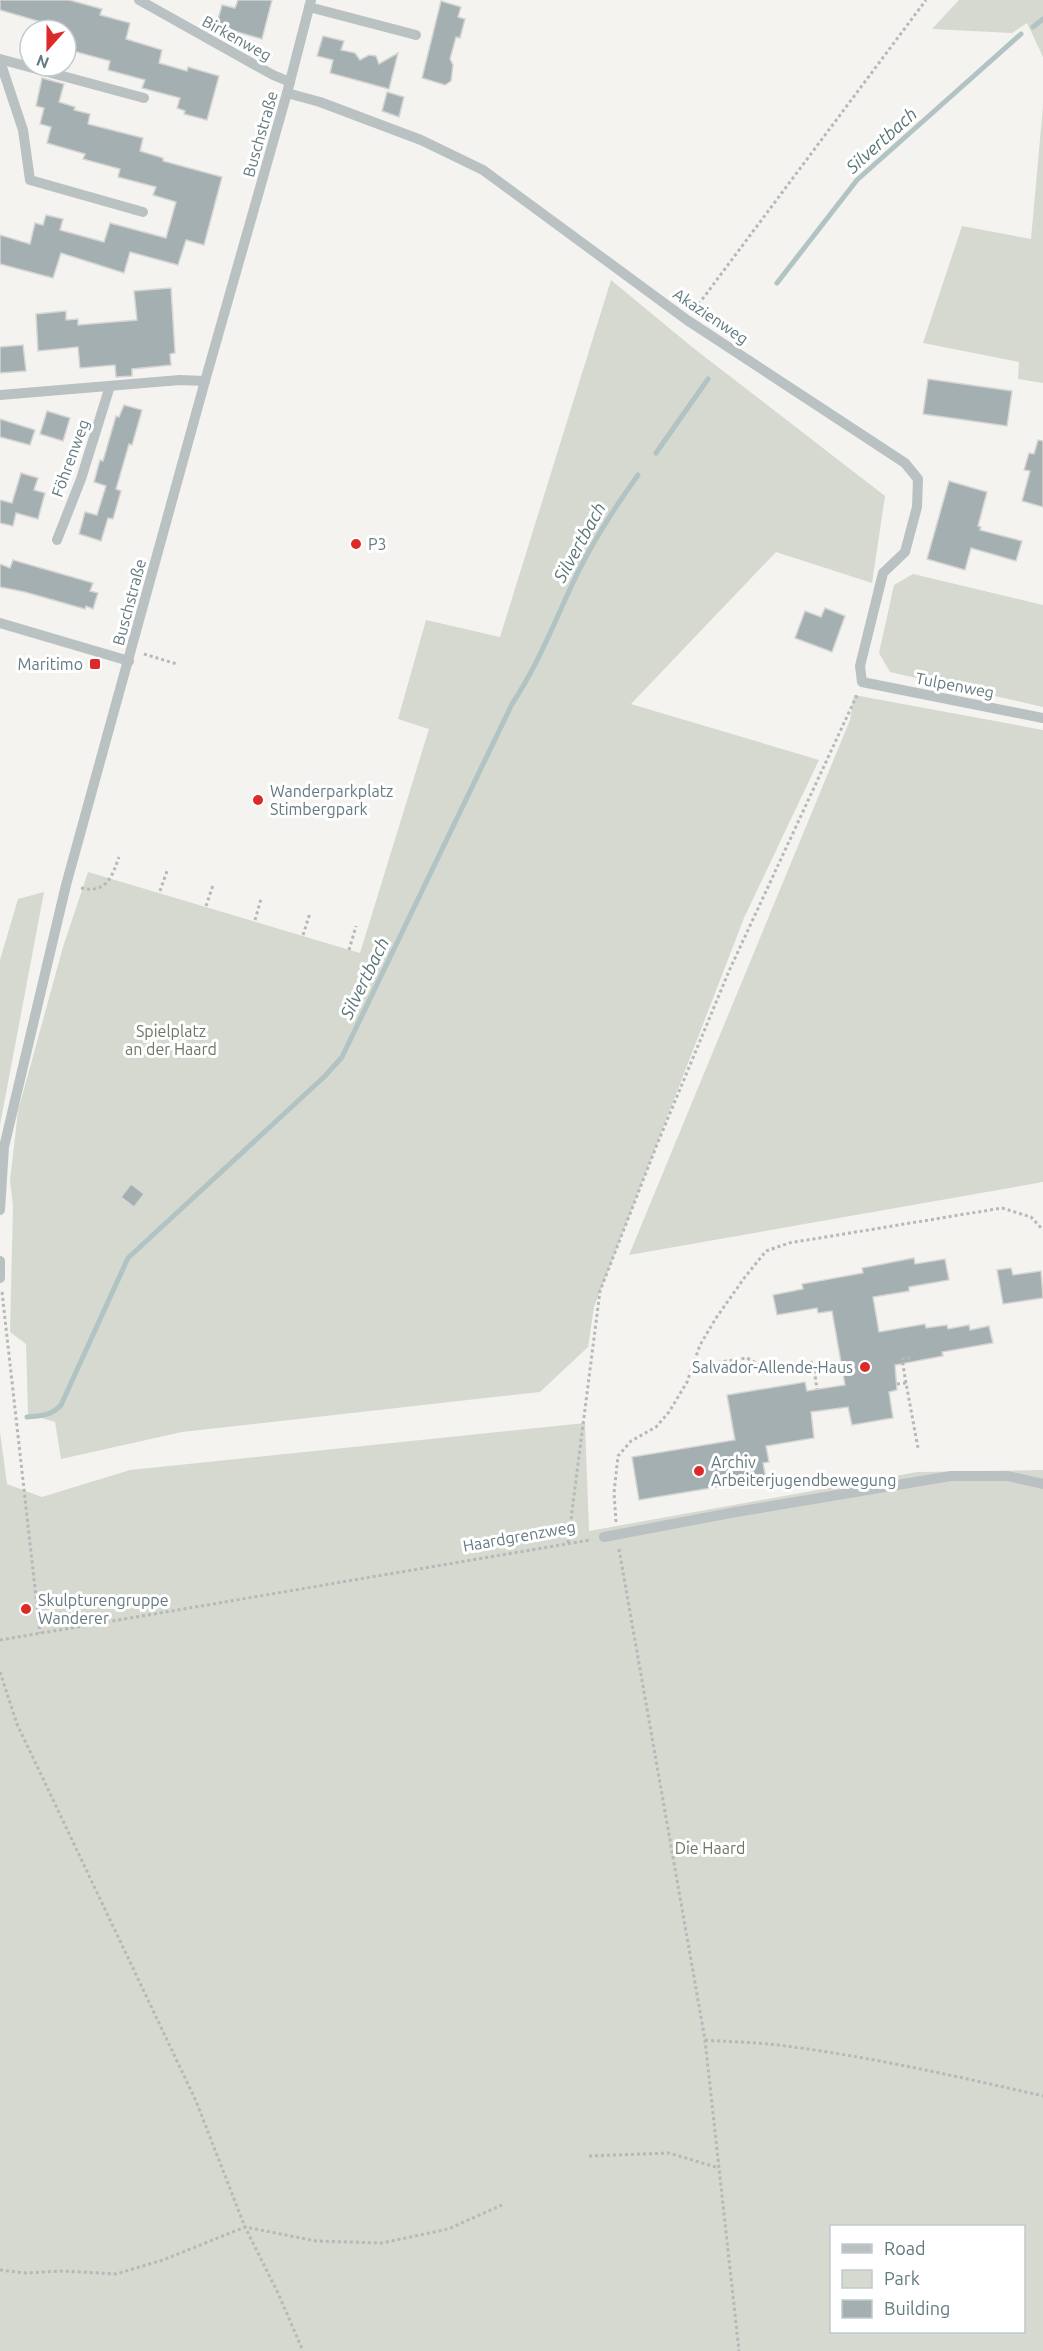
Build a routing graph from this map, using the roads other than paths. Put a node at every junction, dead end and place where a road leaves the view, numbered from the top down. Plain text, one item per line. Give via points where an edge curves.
1 (139, 0) edge
2 (310, 4) edge
3 (416, 34) dead end
4 (0, 60) edge
5 (289, 88) junction
6 (144, 98) dead end
7 (143, 212) dead end
8 (205, 381) junction
9 (110, 386) junction
10 (0, 395) edge
11 (57, 540) dead end
12 (0, 623) edge
13 (130, 655) junction
14 (862, 682) joint
15 (1043, 718) edge
16 (0, 1210) edge
17 (0, 1261) edge
18 (0, 1278) edge
19 (1043, 1484) edge
20 (604, 1537) road end

1 - 5 street, Birkenweg via 273,75
2 - 3 street, Buschstraße
2 - 5 street, Buschstraße
4 - 6 street
4 - 7 street via 22,130 30,180
5 - 8 street, Buschstraße
5 - 14 street, Akazienweg via 421,140 483,170 687,320 905,463 918,479 917,507 905,552 883,573 860,666
8 - 9 street
8 - 13 street, Buschstraße
9 - 10 street
9 - 11 street, Föhrenweg
12 - 13 street
13 - 16 street, Buschstraße via 76,844 4,1147
14 - 15 street, Tulpenweg
17 - 18 street
19 - 20 street via 1008,1476 951,1476

